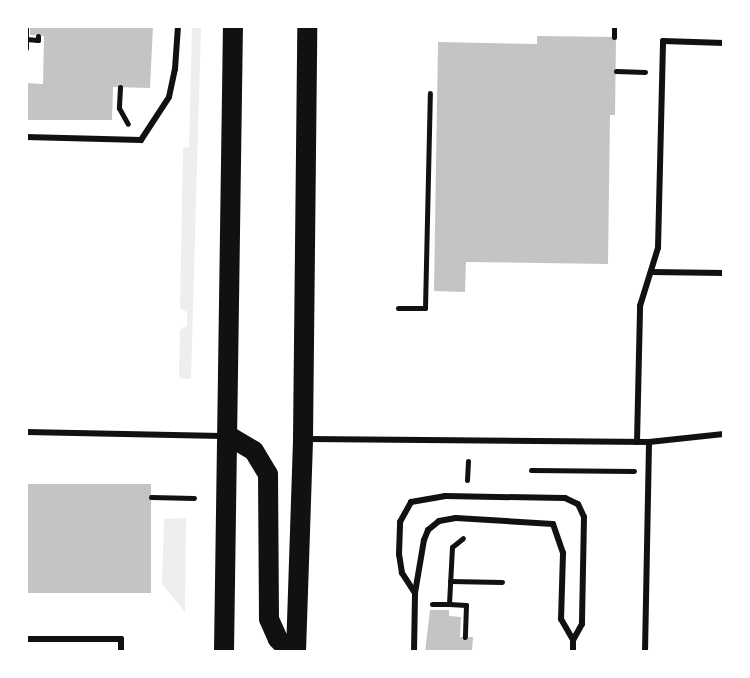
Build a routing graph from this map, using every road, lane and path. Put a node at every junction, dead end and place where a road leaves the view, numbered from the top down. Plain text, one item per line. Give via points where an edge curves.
1 (26, 26) edge
2 (178, 26) edge
3 (233, 26) edge
4 (307, 26) edge
5 (614, 26) edge
6 (38, 36) dead end
7 (614, 37) dead end
8 (26, 39) edge
9 (724, 43) edge
10 (26, 48) edge
11 (616, 71) dead end
12 (641, 72) dead end
13 (120, 87) dead end
14 (430, 93) dead end
15 (123, 118) dead end
16 (26, 137) edge
17 (651, 272) junction
18 (724, 273) edge
19 (398, 308) dead end
20 (26, 432) edge
21 (724, 434) edge
22 (229, 436) junction
23 (303, 439) junction
24 (637, 442) junction
25 (649, 442) junction
26 (468, 461) dead end
27 (531, 470) dead end
28 (630, 471) dead end
29 (467, 481) dead end
30 (151, 497) dead end
31 (194, 498) dead end
32 (466, 531) dead end
33 (450, 581) junction
34 (502, 582) dead end
35 (415, 593) junction
36 (426, 603) dead end
37 (446, 606) junction
38 (465, 637) dead end
39 (26, 639) edge
40 (573, 640) junction
41 (121, 652) edge
42 (224, 652) edge
43 (290, 652) edge
44 (296, 652) edge
45 (414, 652) edge
46 (573, 652) edge
47 (645, 652) edge

1 - 8 path
2 - 16 lane via 169,97 141,140
3 - 22 main road
4 - 23 main road
5 - 7 path
6 - 8 path
8 - 10 path
9 - 17 lane via 663,41 658,248
11 - 12 path
13 - 15 path
14 - 19 path via 425,308
17 - 18 lane
17 - 24 lane via 640,306
20 - 22 lane
21 - 25 lane
22 - 42 main road
22 - 43 main road via 254,451 268,474 269,619
23 - 24 lane
23 - 44 main road
24 - 25 lane
25 - 47 lane
26 - 29 path
27 - 28 path
30 - 31 path
32 - 33 path via 452,547
33 - 34 path
33 - 37 path
35 - 40 lane via 424,540 439,521 553,524 563,553 561,619
35 - 40 lane via 402,573 399,554 400,522 411,502 445,496 565,498 578,504 584,517 582,624
35 - 45 lane
36 - 37 path
37 - 38 path via 466,605
39 - 41 lane via 121,639
40 - 46 lane

